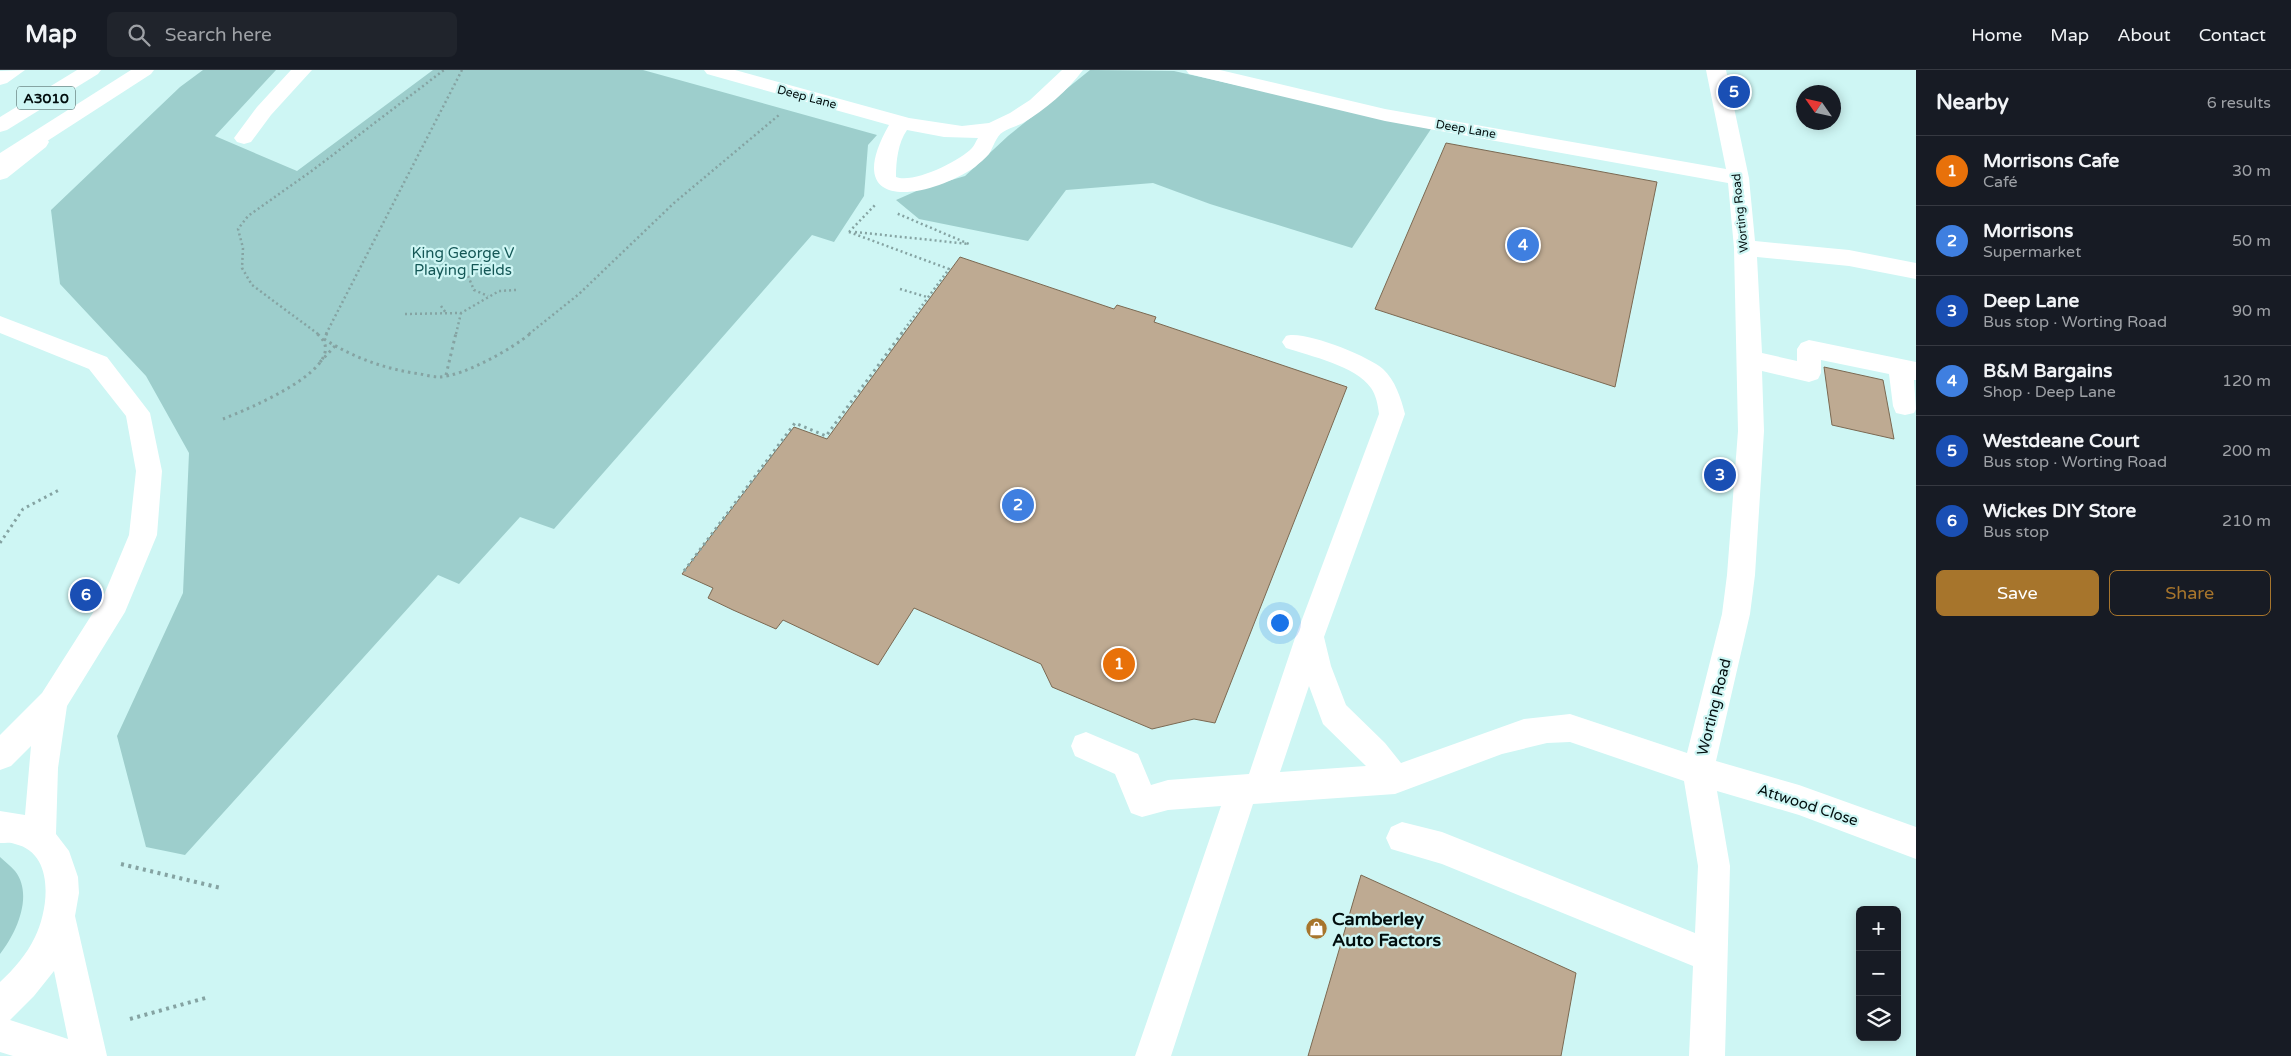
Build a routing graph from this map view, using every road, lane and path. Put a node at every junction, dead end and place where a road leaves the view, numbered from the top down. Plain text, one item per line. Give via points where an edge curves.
1 (15, 70) edge
2 (91, 70) edge
3 (144, 70) edge
4 (302, 70) edge
5 (444, 70) edge
6 (462, 70) edge
7 (714, 70) edge
8 (1073, 70) edge
9 (1196, 70) edge
10 (1716, 70) edge
11 (795, 73) dead end
12 (0, 79) edge
13 (779, 89) junction
14 (782, 112) dead end
15 (901, 122) junction
16 (62, 124) junction
17 (0, 126) edge
18 (993, 129) junction
19 (244, 138) dead end
20 (0, 162) edge
21 (0, 173) edge
22 (1738, 178) junction
23 (876, 204) dead end
24 (893, 211) dead end
25 (849, 232) junction
26 (1744, 248) junction
27 (1916, 271) edge
28 (468, 276) dead end
29 (900, 289) dead end
30 (516, 290) dead end
31 (488, 297) junction
32 (927, 297) junction
33 (441, 306) dead end
34 (446, 313) junction
35 (461, 313) junction
36 (405, 314) dead end
37 (0, 324) edge
38 (324, 339) junction
39 (1294, 342) dead end
40 (335, 346) junction
41 (1750, 358) junction
42 (319, 363) junction
43 (1908, 370) edge
44 (446, 375) junction
45 (1905, 406) dead end
46 (223, 419) dead end
47 (59, 490) dead end
48 (0, 543) edge
49 (684, 571) dead end
50 (1309, 638) junction
51 (53, 703) junction
52 (1086, 746) dead end
53 (0, 756) edge
54 (1698, 771) junction
55 (1395, 779) junction
56 (1251, 790) junction
57 (0, 827) edge
58 (1402, 838) dead end
59 (40, 841) junction
60 (1916, 843) edge
61 (121, 864) dead end
62 (221, 888) dead end
63 (59, 915) junction
64 (1712, 957) junction
65 (209, 997) dead end
66 (0, 1006) edge
67 (130, 1019) dead end
68 (0, 1034) edge
69 (65, 1056) edge
70 (89, 1056) edge
71 (1153, 1056) edge
72 (1707, 1056) edge

1 - 12 street
2 - 17 street, A3010
3 - 16 street, A3010
4 - 19 street
5 - 38 path via 248,216 238,229 242,268 252,285
6 - 38 path
7 - 13 street, Deep Lane
8 - 18 street, Deep Lane via 1032,109
9 - 22 street, Deep Lane via 1384,115
10 - 22 street, Worting Road
11 - 13 street
13 - 15 street, Deep Lane
14 - 44 path via 674,204 579,294 519,343 464,370
15 - 18 street, Deep Lane via 948,131
15 - 18 street via 891,139 885,166 886,181 901,187 925,182 966,163 980,152
16 - 20 street, A3010
16 - 21 street
22 - 26 street, Worting Road
23 - 25 path
24 - 25 path via 969,244
25 - 32 path via 949,269
26 - 27 street via 1849,258
26 - 41 street, Worting Road
28 - 31 path via 474,290
29 - 32 path
30 - 31 path via 499,291
31 - 35 path
32 - 49 path via 826,436 795,424
33 - 34 path
34 - 35 path
34 - 36 path
35 - 44 path
37 - 51 street via 98,363 138,413 149,471 143,535 116,603
38 - 40 path
38 - 42 path via 326,346
39 - 50 street via 1336,356 1374,375 1387,393 1392,414
40 - 42 path
40 - 44 path via 388,369 439,377
41 - 43 street via 1809,373 1809,349
41 - 54 street, Worting Road via 1751,431 1741,575 1726,657
42 - 46 path via 298,382 262,403
43 - 45 street
47 - 48 path via 16,515
50 - 55 street via 1334,714
50 - 56 street via 1265,766
51 - 53 street
51 - 59 street via 43,768
52 - 56 street, Attwood Close via 1127,764 1142,802 1168,795
54 - 55 street, Attwood Close via 1570,728 1547,727 1506,737 1414,775
54 - 60 street, Attwood Close via 1800,800
54 - 64 street, Worting Road via 1714,866
55 - 56 street, Attwood Close
56 - 71 street
57 - 59 street via 22,829
58 - 64 street via 1442,848
59 - 63 street via 48,846 60,865 63,900
61 - 62 path
63 - 66 street via 51,942 24,984
63 - 70 street
64 - 72 street, Worting Road
65 - 67 path
68 - 69 street

